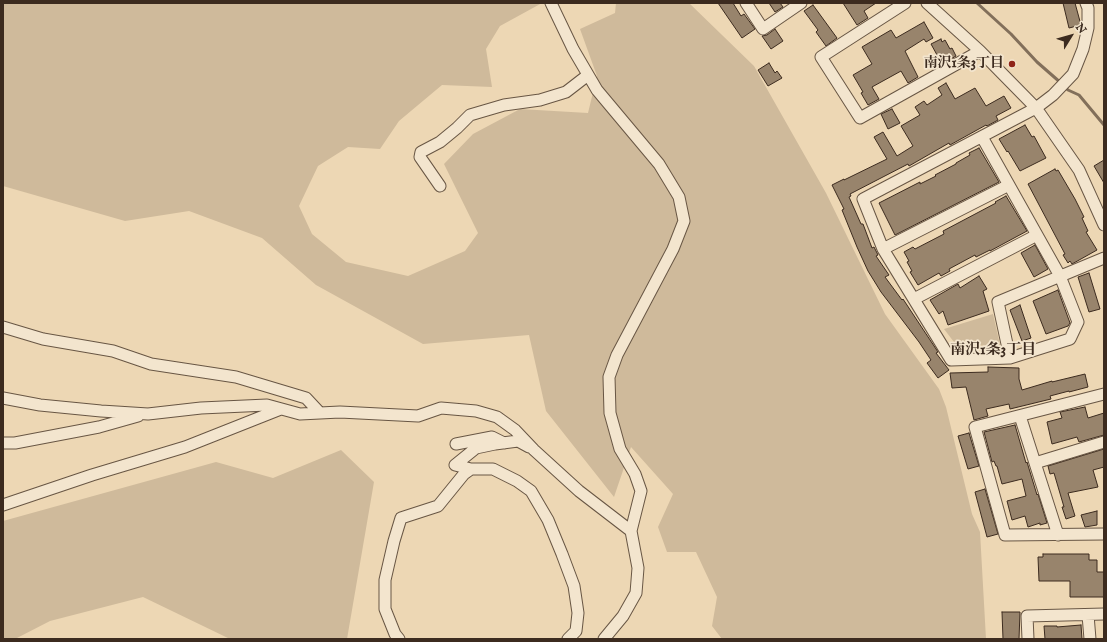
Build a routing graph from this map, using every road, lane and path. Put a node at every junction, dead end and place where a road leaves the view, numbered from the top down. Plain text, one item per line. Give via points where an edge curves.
1 (551, 3) edge
2 (746, 3) edge
3 (801, 3) edge
4 (905, 3) edge
5 (927, 3) edge
6 (1086, 3) edge
7 (980, 51) junction
8 (588, 75) junction
9 (1036, 108) junction
10 (982, 136) junction
11 (1009, 185) junction
12 (440, 186) dead end
13 (1104, 225) edge
14 (1037, 235) junction
15 (883, 249) junction
16 (1104, 258) edge
17 (1060, 276) junction
18 (914, 299) junction
19 (3, 327) edge
20 (1010, 358) junction
21 (1104, 394) edge
22 (3, 398) edge
23 (281, 409) junction
24 (320, 413) junction
25 (148, 414) junction
26 (1020, 416) junction
27 (1104, 442) edge
28 (3, 443) edge
29 (504, 443) junction
30 (456, 444) dead end
31 (534, 450) junction
32 (1035, 463) junction
33 (471, 469) junction
34 (3, 505) edge
35 (631, 531) junction
36 (1058, 534) junction
37 (1104, 534) edge
38 (1104, 614) edge
39 (1088, 615) junction
40 (399, 639) edge
41 (568, 639) edge
42 (604, 639) edge
43 (1028, 639) edge
44 (1090, 639) edge

1 - 8 street
2 - 3 street via 763,29
4 - 7 street via 821,57 860,118
5 - 7 street
6 - 9 street via 1088,28 1073,74
7 - 9 street
8 - 12 street via 566,92 470,115 440,142 421,152 420,157
8 - 35 street via 597,90 660,164 679,196 684,221 673,249 608,377 610,413 620,448 635,474 641,491
9 - 10 street
9 - 13 street via 1079,170
10 - 11 street
10 - 15 street via 863,199
11 - 14 street
11 - 15 street
14 - 17 street
14 - 18 street
15 - 18 street
16 - 17 street
17 - 20 street via 998,302
17 - 20 street via 1078,322 1070,339
18 - 20 street via 952,360
19 - 24 street via 43,338 113,350 151,364 236,377 306,398
21 - 26 street
22 - 25 street via 40,405
23 - 24 street via 300,414
23 - 25 street via 266,405
23 - 34 street via 185,447
24 - 31 street via 418,416 442,408 476,411 497,417 515,430
25 - 28 street via 100,427
26 - 32 street
26 - 36 street via 975,427 1006,535
27 - 32 street
29 - 30 street via 492,437
29 - 31 street via 518,441
29 - 33 street via 476,448 455,464
31 - 35 street via 579,491
32 - 36 street
33 - 40 street via 438,506 401,518 386,580 385,609
33 - 41 street via 492,469 517,481 531,491 548,520 574,586 578,613 576,631
35 - 42 street via 638,568 636,593 623,616
36 - 37 street
38 - 39 street
39 - 43 street via 1027,616
39 - 44 street

